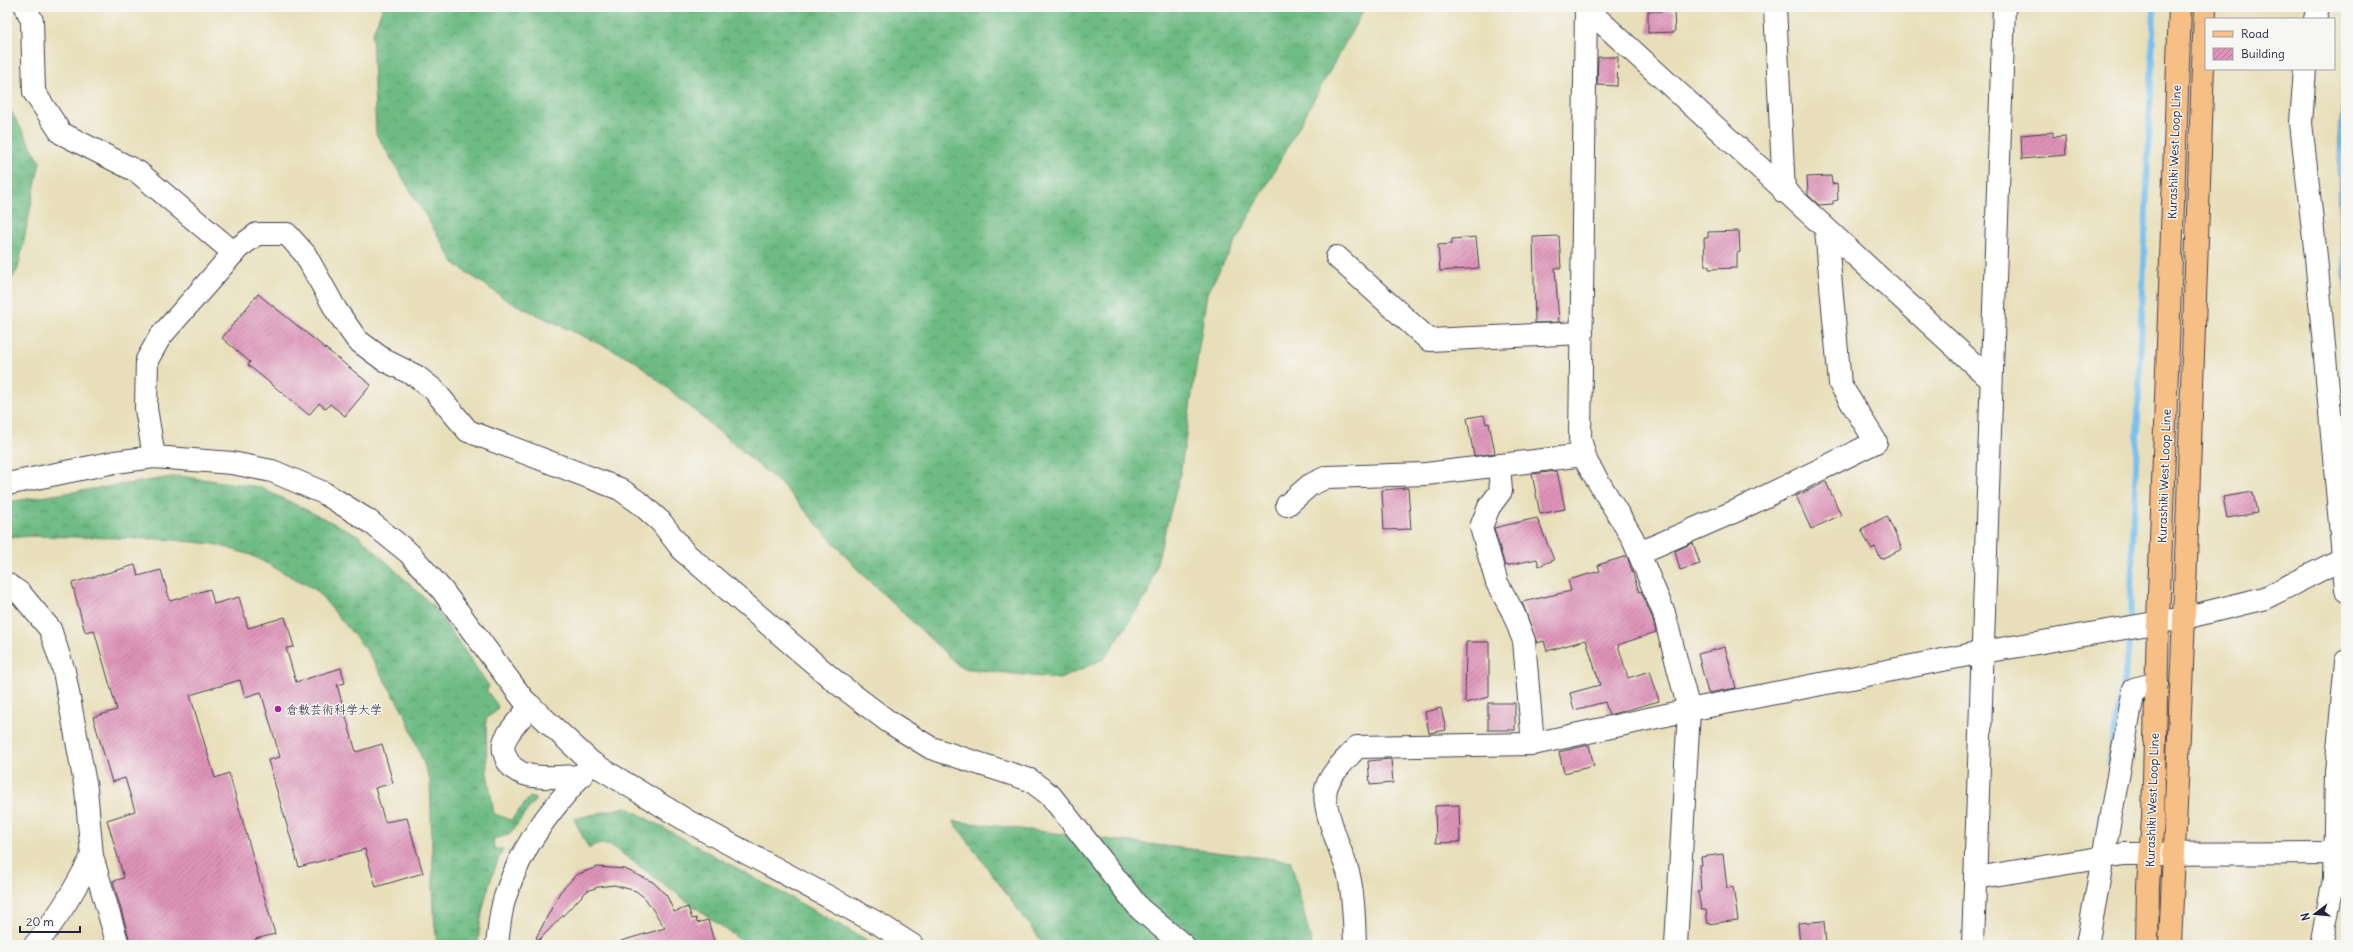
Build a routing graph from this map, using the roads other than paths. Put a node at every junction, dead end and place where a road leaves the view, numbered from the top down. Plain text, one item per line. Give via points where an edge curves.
1 (26, 7) edge
2 (1774, 7) edge
3 (2004, 7) edge
4 (2180, 7) edge
5 (2205, 7) edge
6 (2318, 7) edge
7 (1586, 8) edge
8 (2315, 18) edge
9 (2305, 70) edge
10 (1784, 192) junction
11 (1826, 230) junction
12 (234, 253) junction
13 (1337, 257) dead end
14 (1582, 333) junction
15 (1992, 380) junction
16 (1584, 455) junction
17 (154, 457) junction
18 (1499, 465) junction
19 (7, 484) edge
20 (1287, 505) dead end
21 (1639, 553) junction
22 (2344, 558) junction
23 (7, 584) edge
24 (2346, 590) edge
25 (2184, 618) junction
26 (2158, 623) junction
27 (1983, 652) junction
28 (2346, 661) edge
29 (2156, 683) junction
30 (531, 706) junction
31 (1689, 710) junction
32 (1533, 744) junction
33 (587, 769) junction
34 (2151, 853) junction
35 (2174, 853) junction
36 (2340, 853) edge
37 (92, 856) junction
38 (2104, 858) junction
39 (1975, 878) junction
40 (35, 945) edge
41 (118, 945) edge
42 (497, 945) edge
43 (912, 945) edge
44 (1183, 945) edge
45 (1355, 945) edge
46 (1676, 945) edge
47 (1973, 945) edge
48 (2087, 945) edge
49 (2147, 945) edge
50 (2170, 945) edge
51 (2321, 945) edge

1 - 12 street via 32,22 34,92 61,133 138,172
2 - 10 street
3 - 15 street
4 - 26 main road, Kurashiki West Loop Line
5 - 25 main road, Kurashiki West Loop Line
6 - 8 street
7 - 10 street
7 - 14 street
9 - 22 street via 2301,123
10 - 11 street
11 - 15 street
11 - 21 street via 1840,384 1876,442 1738,510
12 - 17 street via 160,337 146,360 146,408
12 - 44 street via 257,234 287,234 305,254 336,310 357,340 384,360 416,376 434,390 468,431 620,489 661,522 684,552 836,682 889,722 931,748 1030,780 1051,796 1140,909
13 - 14 street via 1429,340
14 - 16 street via 1580,439
15 - 27 street
16 - 18 street
16 - 21 street
17 - 19 street via 115,462
17 - 30 street via 232,464 272,471 324,493 369,521 409,553 442,590 523,699
18 - 20 street via 1426,474 1327,477 1310,485
18 - 32 street via 1501,491 1489,507 1481,528 1497,583 1513,612 1524,642
21 - 31 street via 1664,613
22 - 24 street
22 - 25 street via 2265,598
23 - 37 street via 20,593 50,629 64,671 86,789
25 - 26 street
25 - 35 main road, Kurashiki West Loop Line
26 - 27 street
26 - 29 main road, Kurashiki West Loop Line
27 - 31 street
27 - 39 street
28 - 36 street via 2336,772
29 - 34 main road, Kurashiki West Loop Line
29 - 38 street via 2134,689
30 - 33 street
30 - 33 street via 506,738 503,751 508,765 521,774 536,776
31 - 32 street
31 - 46 street
32 - 45 street via 1357,747 1337,770 1326,789 1328,815 1348,872 1353,901
33 - 42 street via 558,802 526,847 505,898
33 - 43 street via 879,924
34 - 35 street
34 - 38 street
34 - 49 main road, Kurashiki West Loop Line
35 - 36 street
35 - 50 main road, Kurashiki West Loop Line
36 - 51 street
37 - 40 street via 76,889
37 - 41 street
38 - 39 street
38 - 48 street
39 - 47 street

